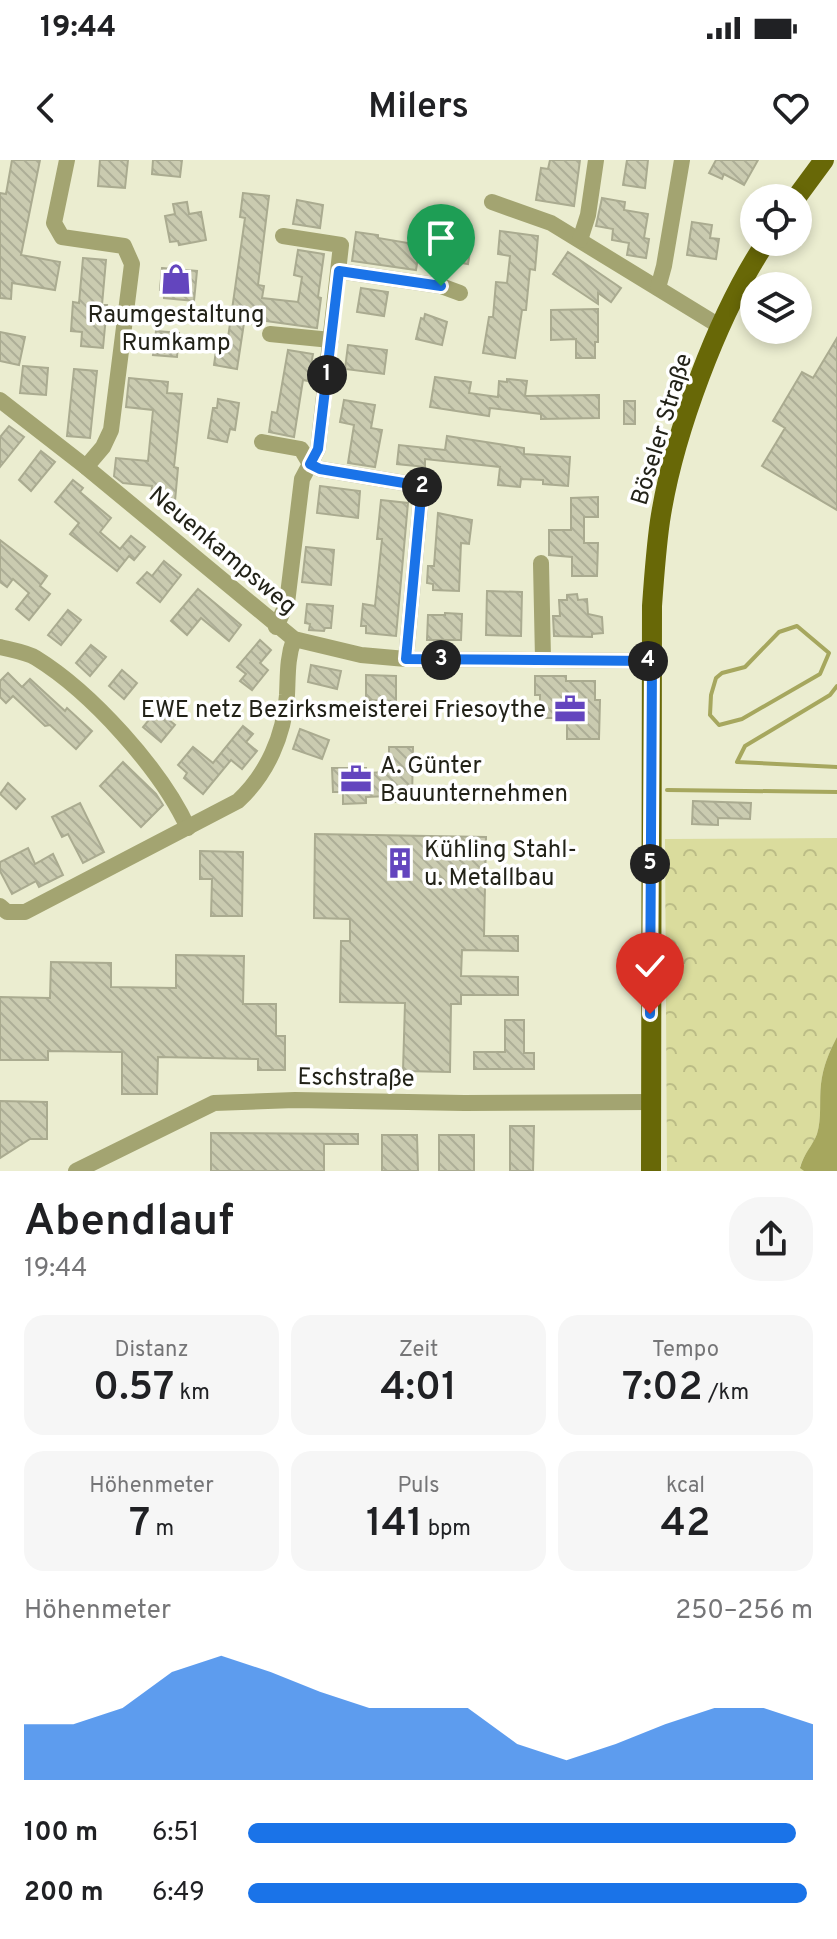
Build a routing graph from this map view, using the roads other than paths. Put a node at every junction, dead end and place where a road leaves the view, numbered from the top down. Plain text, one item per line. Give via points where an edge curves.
1 (67, 160) edge
2 (596, 160) edge
3 (682, 160) edge
4 (821, 161) edge
5 (805, 184) edge
6 (492, 202) dead end
7 (283, 236) dead end
8 (580, 240) junction
9 (759, 256) edge
10 (339, 271) junction
11 (658, 288) junction
12 (460, 293) dead end
13 (721, 327) junction
14 (270, 334) dead end
15 (331, 340) junction
16 (0, 400) edge
17 (262, 442) dead end
18 (310, 464) junction
19 (86, 467) junction
20 (541, 563) dead end
21 (276, 627) junction
22 (294, 639) junction
23 (0, 647) edge
24 (406, 659) junction
25 (543, 659) junction
26 (652, 661) junction
27 (188, 828) junction
28 (0, 906) edge
29 (650, 1102) junction
30 (76, 1171) edge
31 (651, 1171) edge

1 - 19 street via 56,230 62,237 124,246 132,264 111,430
2 - 8 street
3 - 11 street
4 - 5 main road
6 - 8 street via 537,217
7 - 10 street via 341,245
8 - 11 street
9 - 13 main road, Böseler Straße
10 - 12 street
10 - 15 street
11 - 13 street
13 - 26 main road, Böseler Straße via 688,412 660,520
14 - 15 street
15 - 18 street via 318,449
16 - 19 street, Neuenkampsweg
17 - 18 street via 301,449
18 - 21 street via 302,479 287,603
18 - 24 street via 422,486
19 - 21 street, Neuenkampsweg
20 - 25 street
21 - 22 street, Neuenkampsweg
22 - 24 street, Neuenkampsweg
22 - 27 street via 287,699 269,762 238,801
23 - 27 street via 34,657 84,696 144,757
24 - 25 street, Neuenkampsweg
25 - 26 street, Neuenkampsweg
26 - 29 main road, Böseler Straße
27 - 28 street via 25,912 7,912
29 - 30 street, Eschstraße via 214,1103
29 - 31 main road, Böseler Straße

